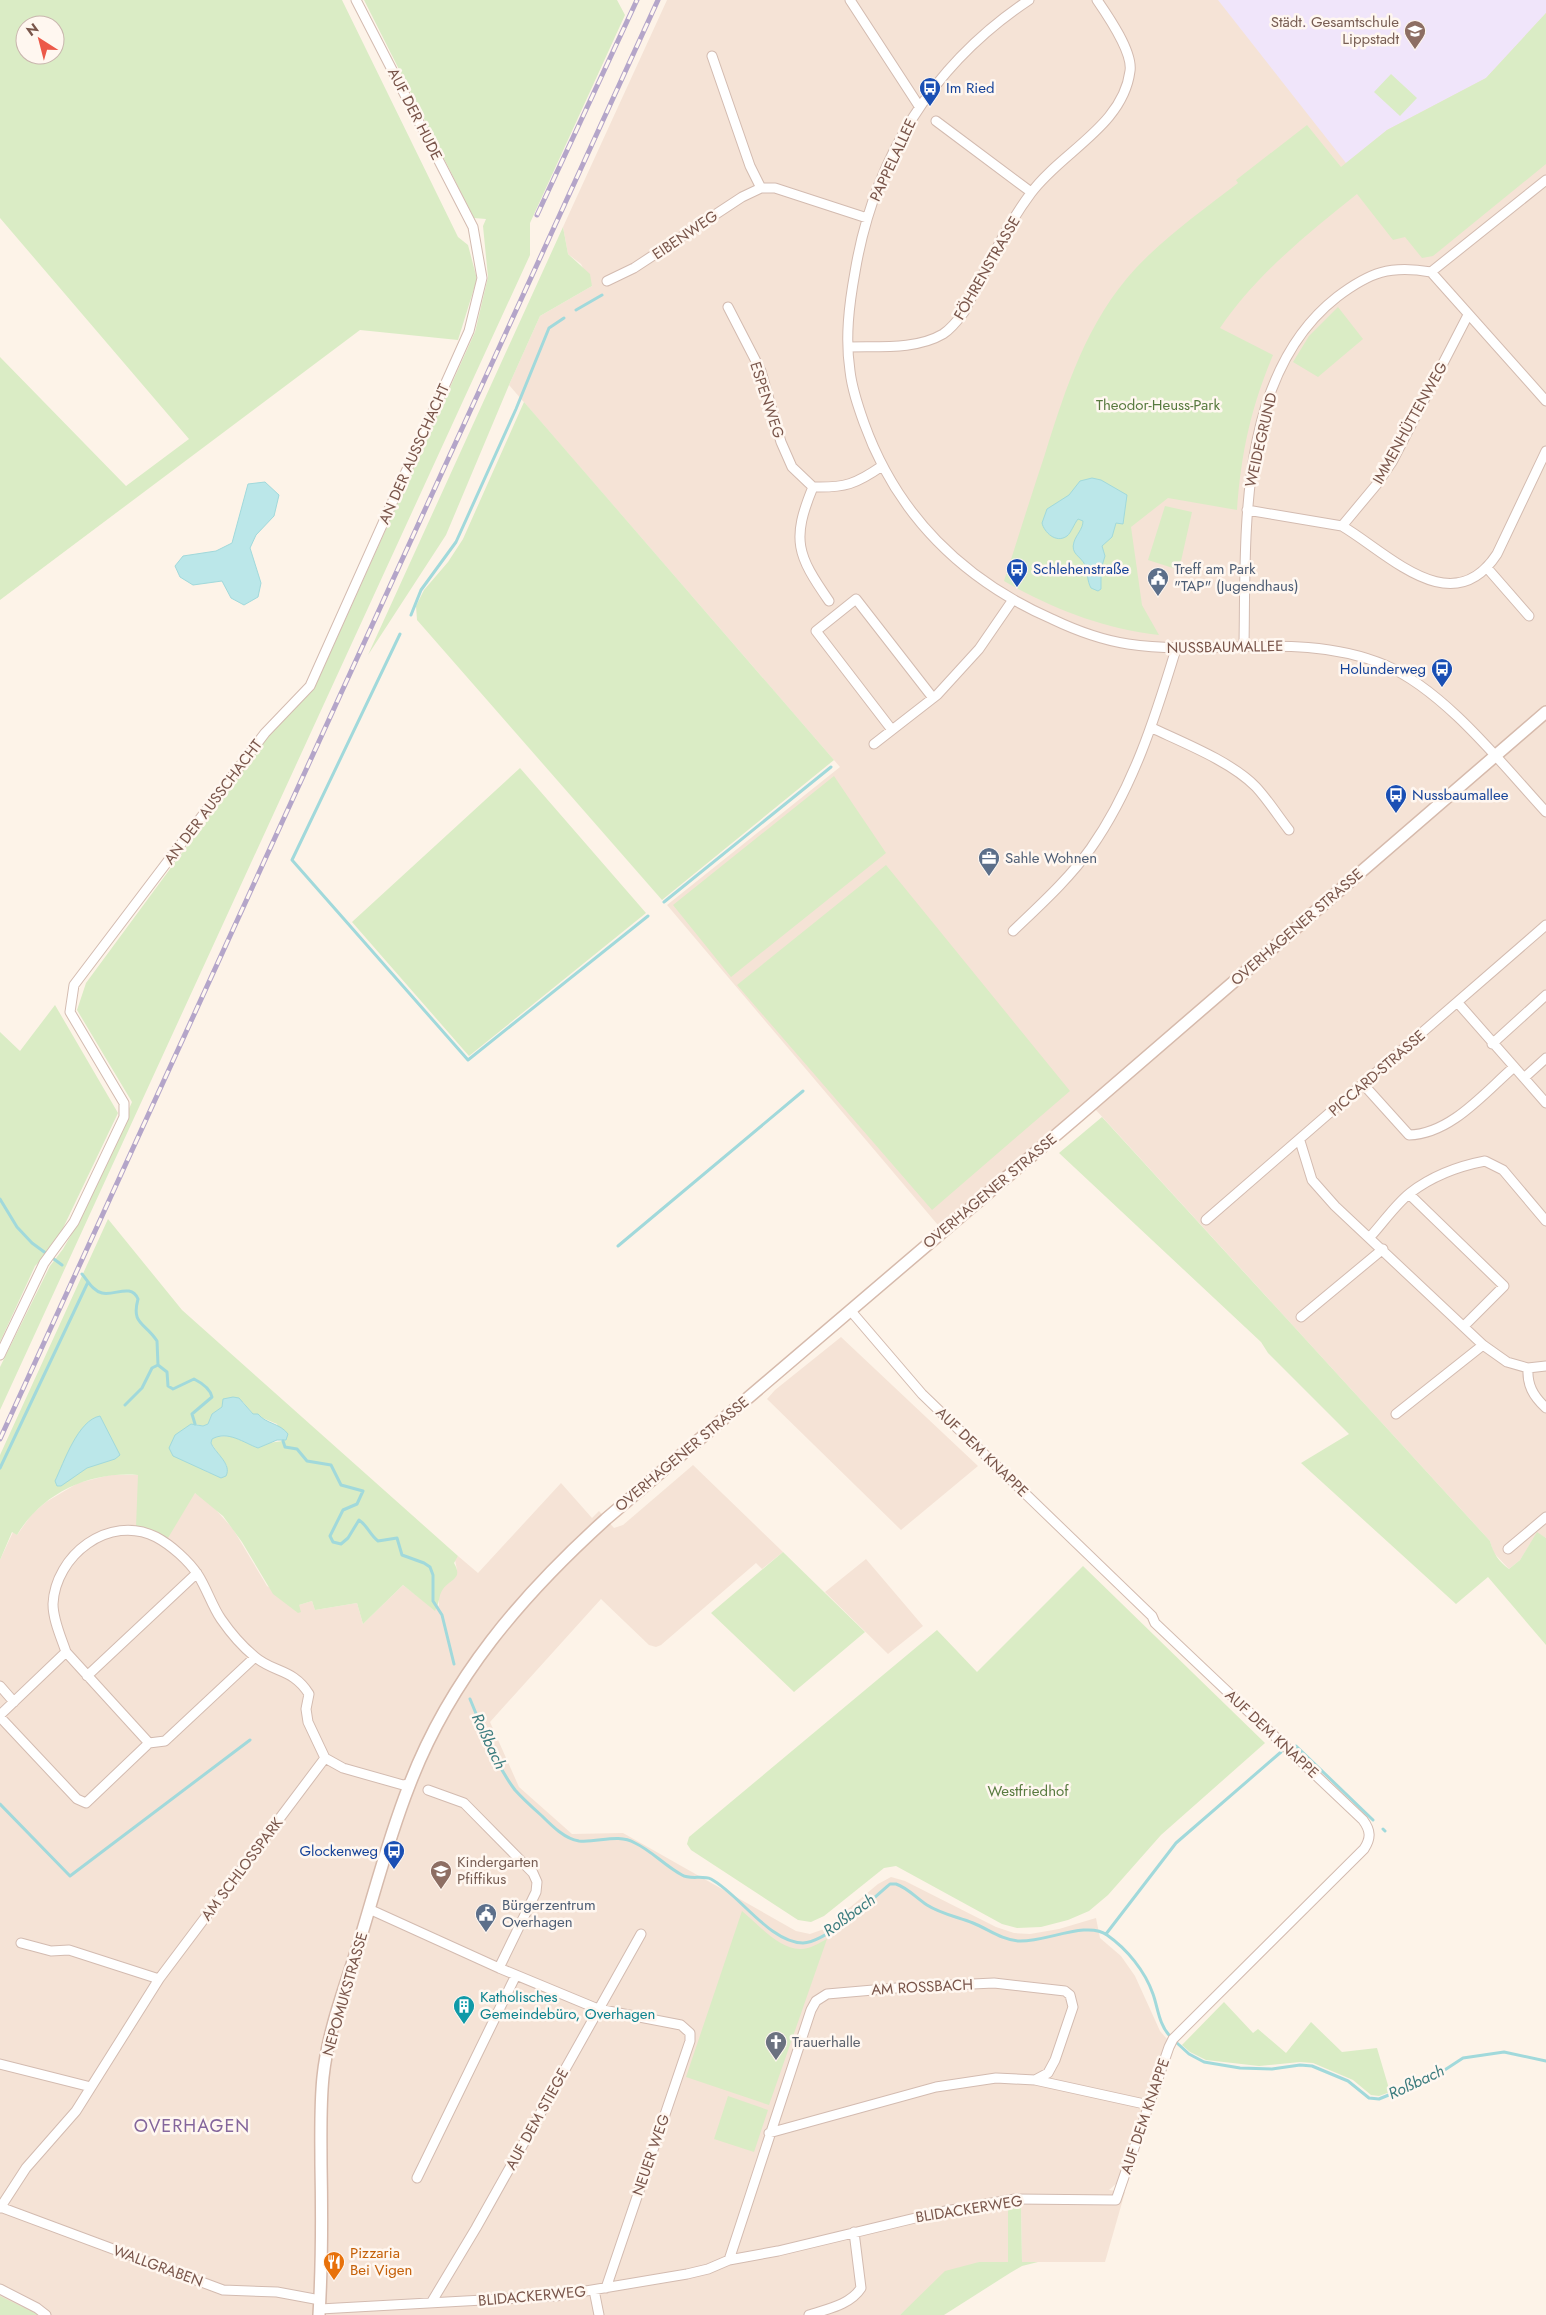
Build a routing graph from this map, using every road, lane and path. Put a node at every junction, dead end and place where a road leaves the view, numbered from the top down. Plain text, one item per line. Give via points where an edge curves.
1 (356, 0) edge
2 (850, 0) edge
3 (1030, 0) edge
4 (1097, 0) edge
5 (712, 56) dead end
6 (919, 106) junction
7 (936, 121) dead end
8 (1546, 180) edge
9 (762, 188) junction
10 (1031, 192) junction
11 (867, 218) junction
12 (473, 228) joint
13 (1431, 272) junction
14 (607, 281) dead end
15 (728, 307) dead end
16 (1468, 315) junction
17 (848, 347) junction
18 (1545, 398) edge
19 (1546, 451) edge
20 (882, 466) junction
21 (813, 487) junction
22 (1247, 510) junction
23 (1342, 526) junction
24 (1488, 569) junction
25 (830, 601) dead end
26 (1012, 601) junction
27 (1529, 616) dead end
28 (1244, 645) junction
29 (1176, 649) junction
30 (933, 698) junction
31 (1546, 712) edge
32 (1152, 728) junction
33 (892, 730) junction
34 (874, 744) dead end
35 (1495, 756) junction
36 (1546, 812) edge
37 (1289, 830) dead end
38 (1546, 925) edge
39 (1012, 931) dead end
40 (1546, 995) edge
41 (1458, 1003) junction
42 (1492, 1044) junction
43 (1546, 1058) edge
44 (1514, 1067) junction
45 (1524, 1078) junction
46 (1363, 1084) junction
47 (1546, 1103) edge
48 (1300, 1141) junction
49 (1408, 1194) junction
50 (1206, 1220) dead end
51 (1546, 1221) edge
52 (1370, 1237) junction
53 (1383, 1249) junction
54 (850, 1310) junction
55 (1301, 1317) dead end
56 (1464, 1326) junction
57 (1483, 1345) junction
58 (0, 1355) edge
59 (1546, 1366) edge
60 (1528, 1368) junction
61 (1546, 1408) edge
62 (1396, 1414) dead end
63 (1546, 1517) edge
64 (1508, 1549) dead end
65 (197, 1573) junction
66 (66, 1652) junction
67 (255, 1657) junction
68 (87, 1676) junction
69 (0, 1686) edge
70 (456, 1691) joint
71 (14, 1702) junction
72 (0, 1716) edge
73 (149, 1743) junction
74 (325, 1758) junction
75 (409, 1784) junction
76 (428, 1790) dead end
77 (369, 1909) junction
78 (640, 1934) dead end
79 (20, 1943) dead end
80 (499, 1968) junction
81 (516, 1975) junction
82 (159, 1979) junction
83 (598, 2009) junction
84 (0, 2064) edge
85 (1035, 2080) junction
86 (91, 2086) junction
87 (1149, 2105) junction
88 (770, 2133) junction
89 (417, 2178) dead end
90 (1116, 2200) joint
91 (0, 2208) edge
92 (854, 2232) junction
93 (729, 2260) junction
94 (606, 2288) junction
95 (0, 2290) edge
96 (594, 2290) junction
97 (431, 2302) junction
98 (320, 2308) edge
99 (46, 2315) edge
100 (599, 2315) edge
101 (809, 2315) edge

1 - 12 street, AUF DER HUDE
2 - 6 street
3 - 6 street, PAPPELALLEE via 1004,17 971,46
4 - 10 street, FÖHRENSTRASSE via 1124,44 1130,70 1121,101 1097,129 1064,157
5 - 9 street via 750,166
6 - 11 street, PAPPELALLEE via 882,176
7 - 10 street
8 - 13 street
9 - 11 street via 775,188
9 - 14 street, EIBENWEG via 742,197 634,268
10 - 17 street, FÖHRENSTRASSE via 964,312 943,334 922,343
11 - 17 street, NUSSBAUMALLEE via 848,309
12 - 58 street, AN DER AUSSCHACHT via 482,278 469,331 310,686 265,733 74,985 70,1012 124,1103 124,1117 74,1222 44,1263
13 - 16 street
13 - 22 street, WEIDEGRUND via 1409,268 1370,275 1331,301 1298,337 1283,363 1265,410 1252,468
15 - 21 street, ESPENWEG via 761,371 781,442 792,467
16 - 18 street
16 - 23 street, IMMENHÜTTENWEG via 1392,462
17 - 20 street, NUSSBAUMALLEE via 852,382 870,440
19 - 24 street
20 - 21 street via 864,479 839,488
20 - 26 street, NUSSBAUMALLEE via 905,503 947,552
21 - 25 street via 802,514 799,544 808,572
22 - 23 street
22 - 28 street, WEIDEGRUND
23 - 24 street via 1420,578 1444,584 1466,582
24 - 27 street
26 - 29 street, NUSSBAUMALLEE via 1116,642
26 - 30 street via 978,649
28 - 29 street, NUSSBAUMALLEE
28 - 35 street, NUSSBAUMALLEE via 1320,647 1384,665 1407,676 1435,697
29 - 32 street
30 - 33 street
30 - 33 street via 856,599 816,631
31 - 35 main road, OVERHAGENER STRASSE
32 - 37 street via 1202,751 1240,774 1256,787
32 - 39 street via 1106,825 1090,849 1071,873
33 - 34 street
35 - 36 street, NUSSBAUMALLEE
35 - 54 main road, OVERHAGENER STRASSE
38 - 41 street, PICCARD-STRASSE
40 - 42 street
41 - 42 street
41 - 46 street, PICCARD-STRASSE
42 - 44 street
43 - 45 street
44 - 45 street
44 - 46 street via 1456,1117 1421,1135 1409,1135
45 - 47 street
46 - 48 street, PICCARD-STRASSE
48 - 50 street, PICCARD-STRASSE
48 - 52 street via 1312,1180
49 - 51 street via 1463,1166 1485,1161 1503,1170
49 - 52 street
49 - 56 street via 1504,1286
52 - 53 street
53 - 55 street
53 - 56 street
54 - 70 main road, OVERHAGENER STRASSE via 559,1562 500,1628
54 - 87 street, AUF DEM KNAPPE via 935,1407 1368,1828 1370,1835 1364,1849 1174,2039
56 - 57 street
57 - 60 street via 1507,1362
57 - 62 street
59 - 60 street
60 - 61 street via 1534,1397
63 - 64 street
65 - 66 street via 167,1544 142,1533 109,1533 84,1545 64,1566 54,1597 54,1615
65 - 67 street via 222,1620
65 - 68 street
66 - 68 street
66 - 71 street
67 - 73 street via 164,1741
67 - 74 street via 302,1682 309,1694 308,1722
68 - 73 street
69 - 71 street
70 - 75 main road, NEPOMUKSTRASSE
71 - 72 street
72 - 73 street via 77,1799 86,1803
74 - 75 street via 343,1768 403,1786
74 - 82 street, AM SCHLOSSPARK
75 - 77 main road, NEPOMUKSTRASSE
76 - 80 street via 464,1803 533,1873 537,1882 536,1892
77 - 80 street
77 - 98 main road, NEPOMUKSTRASSE via 329,2044 323,2077
78 - 83 street, AUF DEM STIEGE
79 - 82 street via 51,1951 69,1950
80 - 81 street
81 - 83 street
81 - 89 street
82 - 86 street, AM SCHLOSSPARK
83 - 94 street, NEUER WEG via 681,2025 690,2033 690,2041
83 - 97 street, AUF DEM STIEGE
84 - 86 street
85 - 87 street
85 - 88 street via 986,2079 936,2087
85 - 88 street, AM ROSSBACH via 1048,2073 1055,2060 1073,2007 1065,1991 994,1983 827,1994 816,2001 811,2010
86 - 91 street, AM SCHLOSSPARK via 76,2111 26,2168
87 - 90 street, AUF DEM KNAPPE
88 - 93 street, AM ROSSBACH
90 - 92 street, BLIDACKERWEG via 1015,2199
91 - 98 street, WALLGRABEN via 223,2290 277,2292
92 - 93 street, BLIDACKERWEG
92 - 101 street via 861,2288 855,2297
93 - 94 street, BLIDACKERWEG via 708,2269
94 - 96 street, BLIDACKERWEG
95 - 99 street
96 - 97 street, BLIDACKERWEG via 556,2296
96 - 100 street, BLIDACKERWEG
97 - 98 street, BLIDACKERWEG

